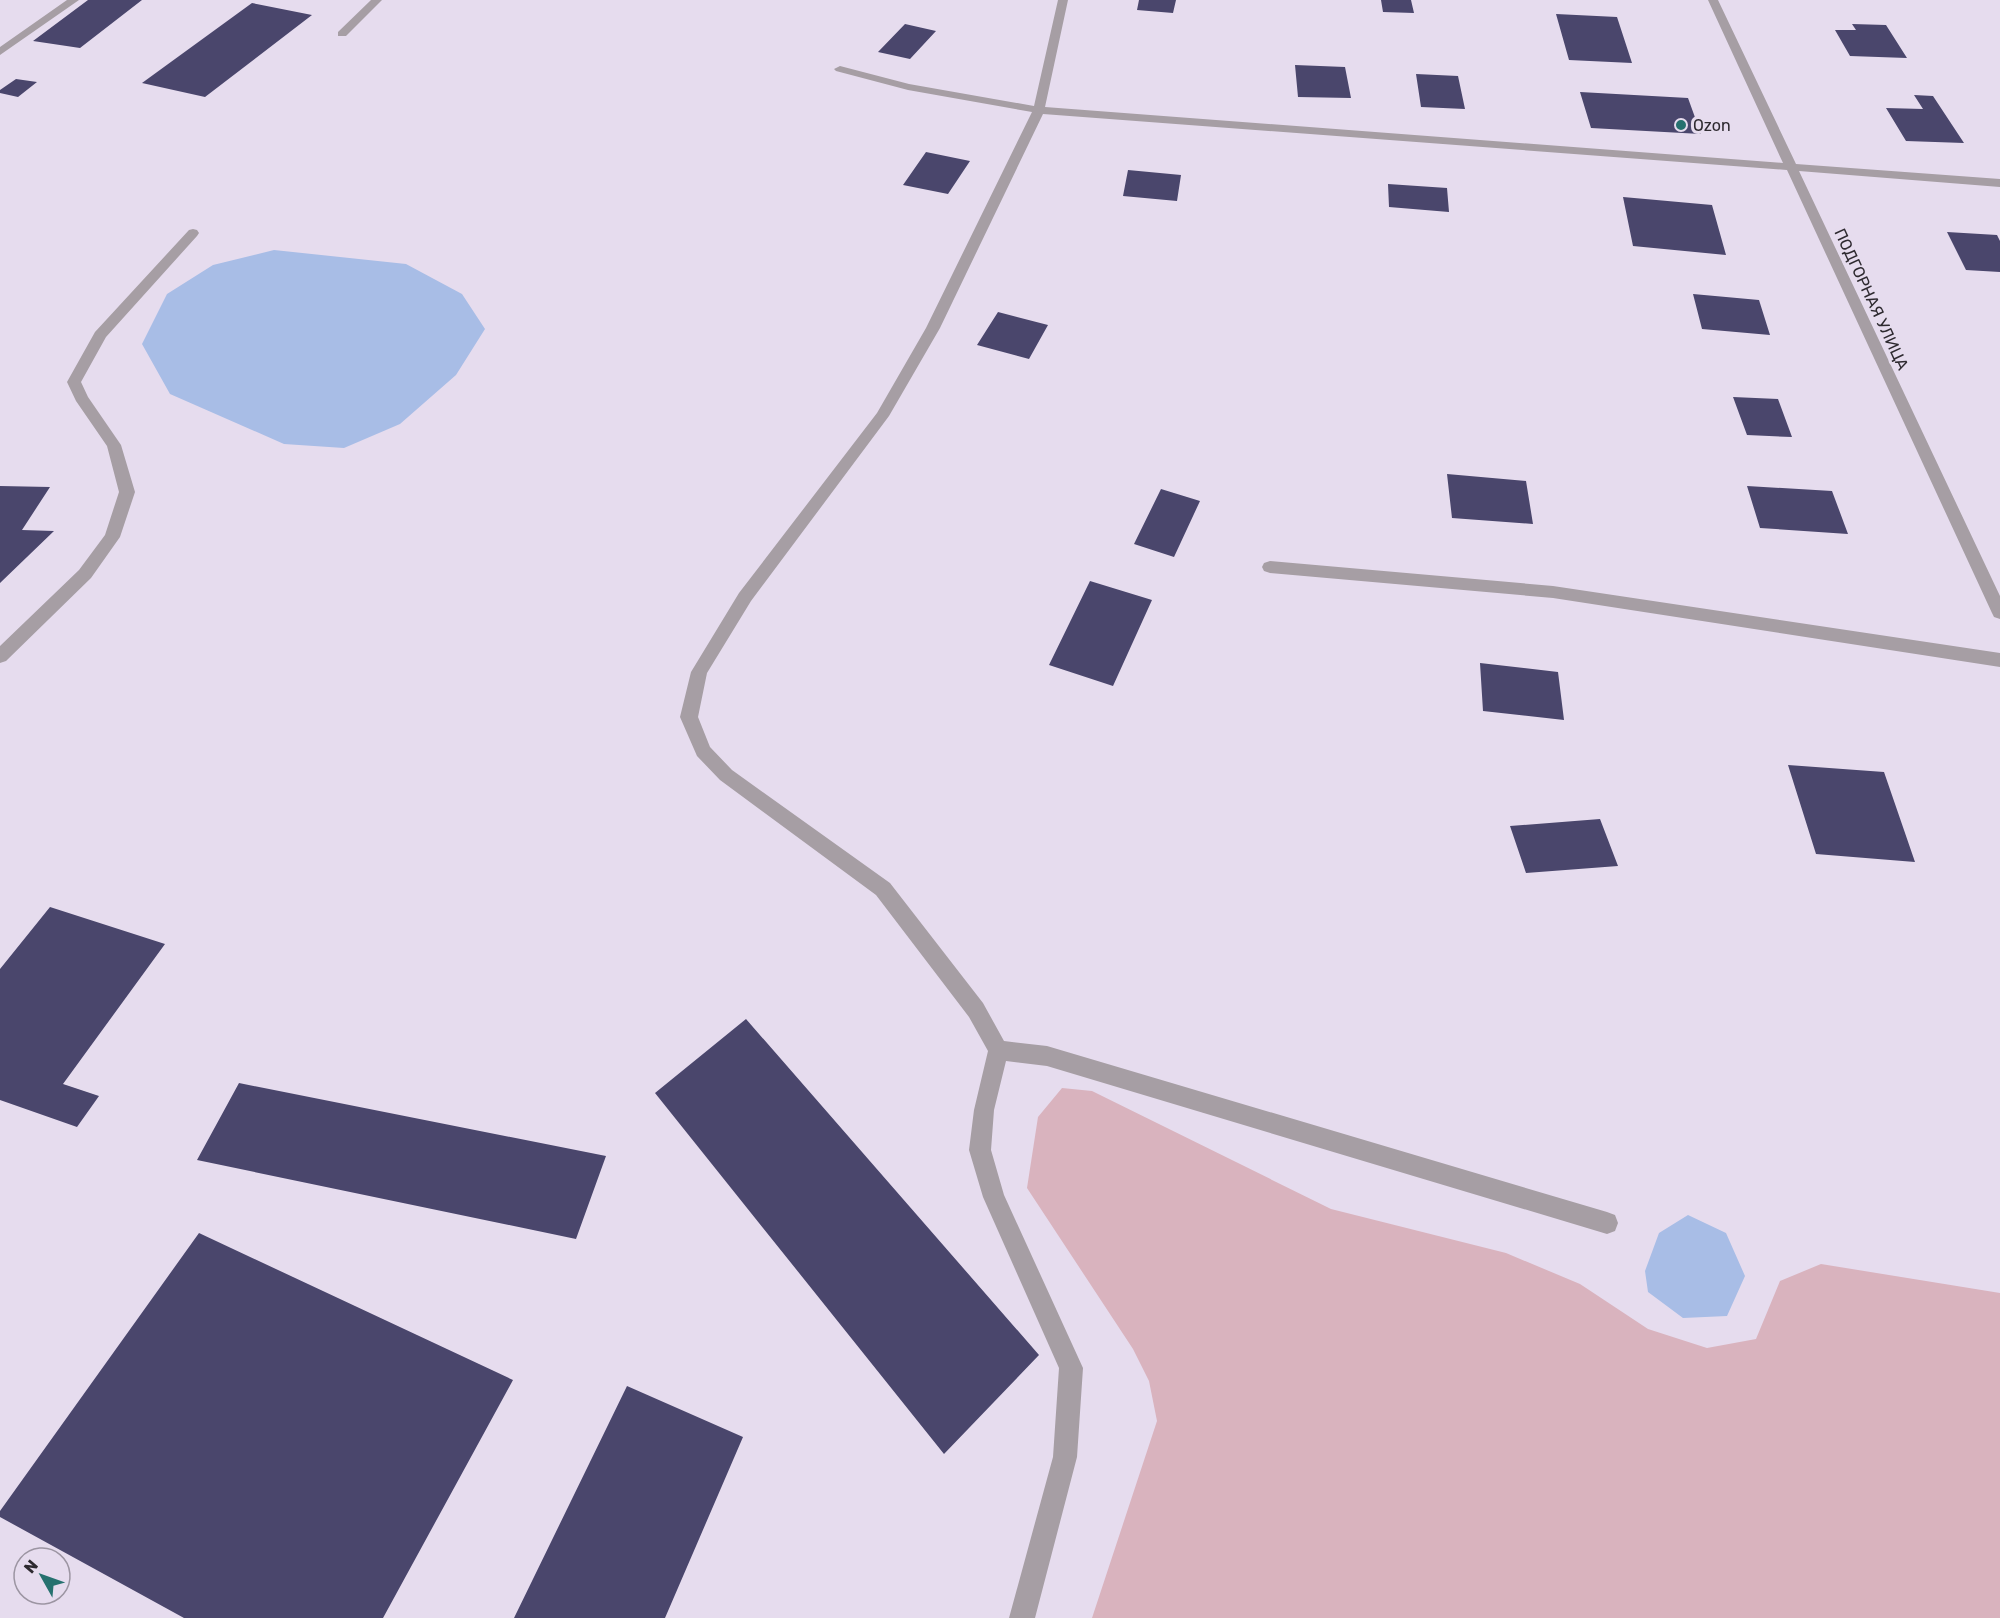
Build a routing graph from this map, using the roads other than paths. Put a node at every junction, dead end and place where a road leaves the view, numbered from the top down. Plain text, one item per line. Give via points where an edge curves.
1 (74, 0) edge
2 (377, 0) edge
3 (1063, 0) edge
4 (1713, 0) edge
5 (342, 34) dead end
6 (0, 52) edge
7 (840, 69) dead end
8 (1039, 110) junction
9 (1793, 168) junction
10 (2000, 183) edge
11 (193, 232) dead end
12 (1270, 567) dead end
13 (2000, 614) edge
14 (0, 656) edge
15 (2000, 660) edge
16 (998, 1050) junction
17 (1607, 1223) dead end
18 (1022, 1618) edge

1 - 6 street
2 - 5 street
3 - 8 street
4 - 9 street, ПОДГОРНАЯ УЛИЦА
7 - 8 street via 908,87
8 - 9 street
8 - 16 street via 933,328 882,416 745,597 699,672 689,717 703,751 726,776 883,889 976,1010
9 - 10 street
9 - 13 street, ПОДГОРНАЯ УЛИЦА
11 - 14 street via 100,335 74,382 114,445 127,492 112,537 85,574
12 - 15 street via 1553,592
16 - 17 street via 1047,1056
16 - 18 street via 984,1110 980,1150 994,1197 1071,1368 1065,1457

